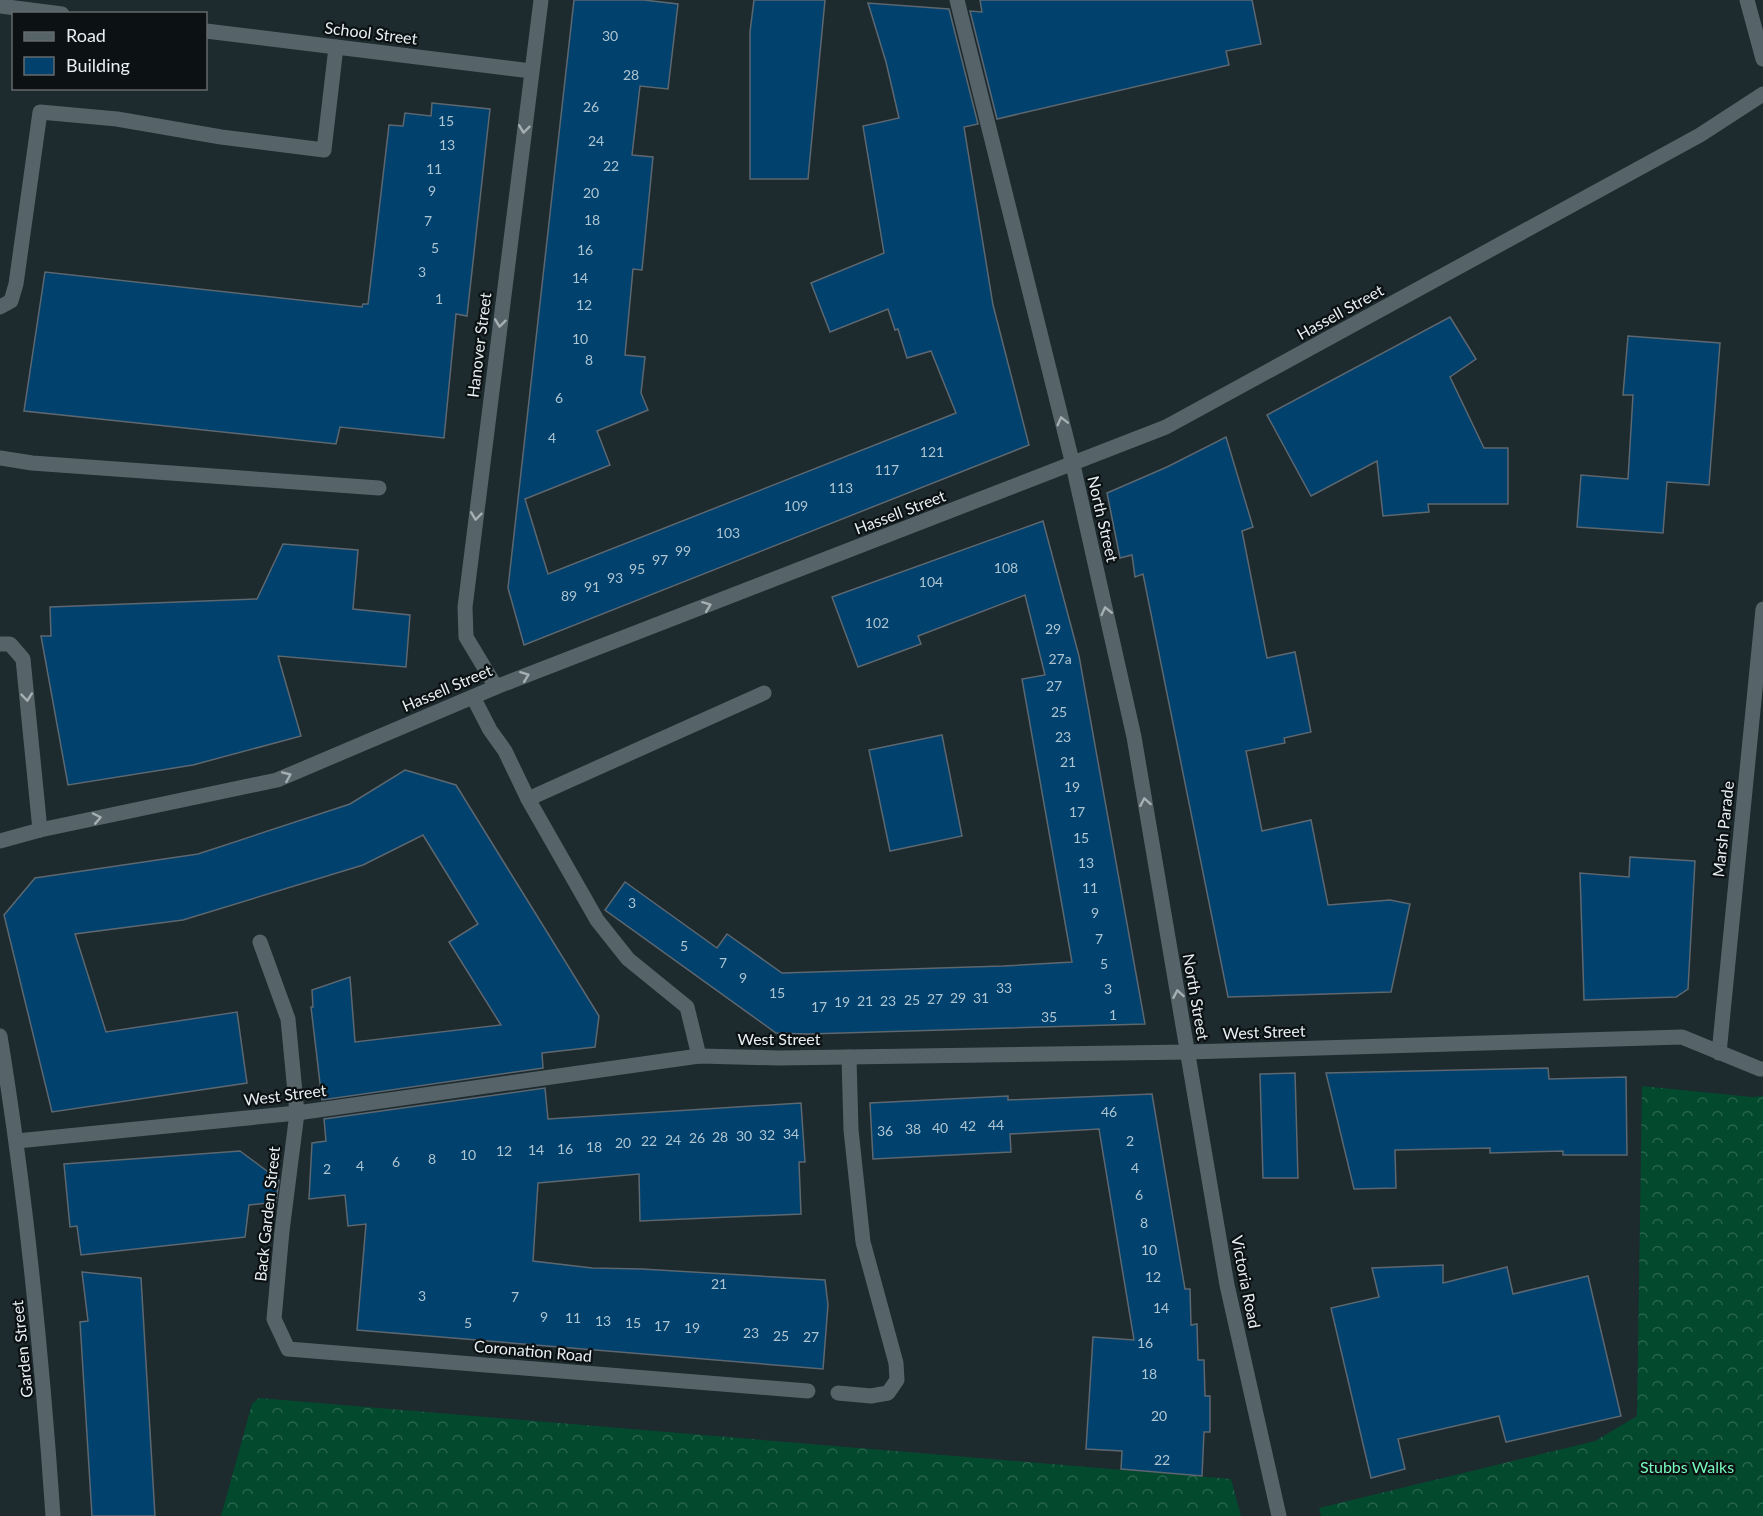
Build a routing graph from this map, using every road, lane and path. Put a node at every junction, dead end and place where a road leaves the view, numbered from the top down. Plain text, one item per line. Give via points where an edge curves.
1 (541, 0) edge
2 (957, 0) edge
3 (1747, 0) edge
4 (0, 6) edge
5 (46, 12) edge
6 (207, 31) edge
7 (336, 47) junction
8 (1763, 59) edge
9 (531, 71) junction
10 (1763, 94) edge
11 (0, 307) edge
12 (0, 458) edge
13 (1072, 465) junction
14 (379, 488) dead end
15 (1763, 609) edge
16 (5, 644) edge
17 (496, 687) junction
18 (764, 693) dead end
19 (473, 697) junction
20 (528, 799) junction
21 (40, 830) junction
22 (0, 841) edge
23 (260, 942) dead end
24 (0, 1036) edge
25 (1188, 1052) junction
26 (1719, 1053) junction
27 (699, 1056) junction
28 (849, 1057) junction
29 (1763, 1069) edge
30 (297, 1113) junction
31 (17, 1141) junction
32 (274, 1319) joint
33 (808, 1391) dead end
34 (838, 1393) dead end
35 (53, 1516) edge
36 (1279, 1516) edge

1 - 9 street, Hanover Street
13 -> 2 street, North Street
3 - 8 street
4 - 5 street
6 - 7 street, School Street
7 - 9 street, School Street
7 - 11 street via 324,150 117,119 40,112 16,284 11,301
9 -> 17 street, Hanover Street via 465,607 466,637
10 - 13 street, Hassell Street via 1700,135 1166,428
12 - 14 street
17 -> 13 street, Hassell Street
25 -> 13 street, North Street via 1134,738
15 - 26 street, Marsh Parade
16 -> 21 street via 23,658
17 - 19 street, Hassell Street
18 - 20 street
19 - 20 street
21 -> 19 street, Hassell Street via 276,780
20 - 27 street via 597,920 628,959 687,1007
21 - 22 street, Hassell Street
23 - 30 street, Back Garden Street via 288,1019
24 - 31 street, Garden Street
25 - 26 street, West Street via 1682,1037
25 - 28 street, West Street
25 - 36 street, Victoria Road via 1227,1285
26 - 29 street, West Street
27 - 28 street, West Street
27 - 30 street, West Street
28 - 34 street via 851,1130 863,1242 896,1363 897,1380 888,1393
30 - 31 street, West Street
30 - 32 street, Back Garden Street
31 - 35 street, Garden Street via 45,1393
32 - 33 street, Coronation Road via 288,1349

